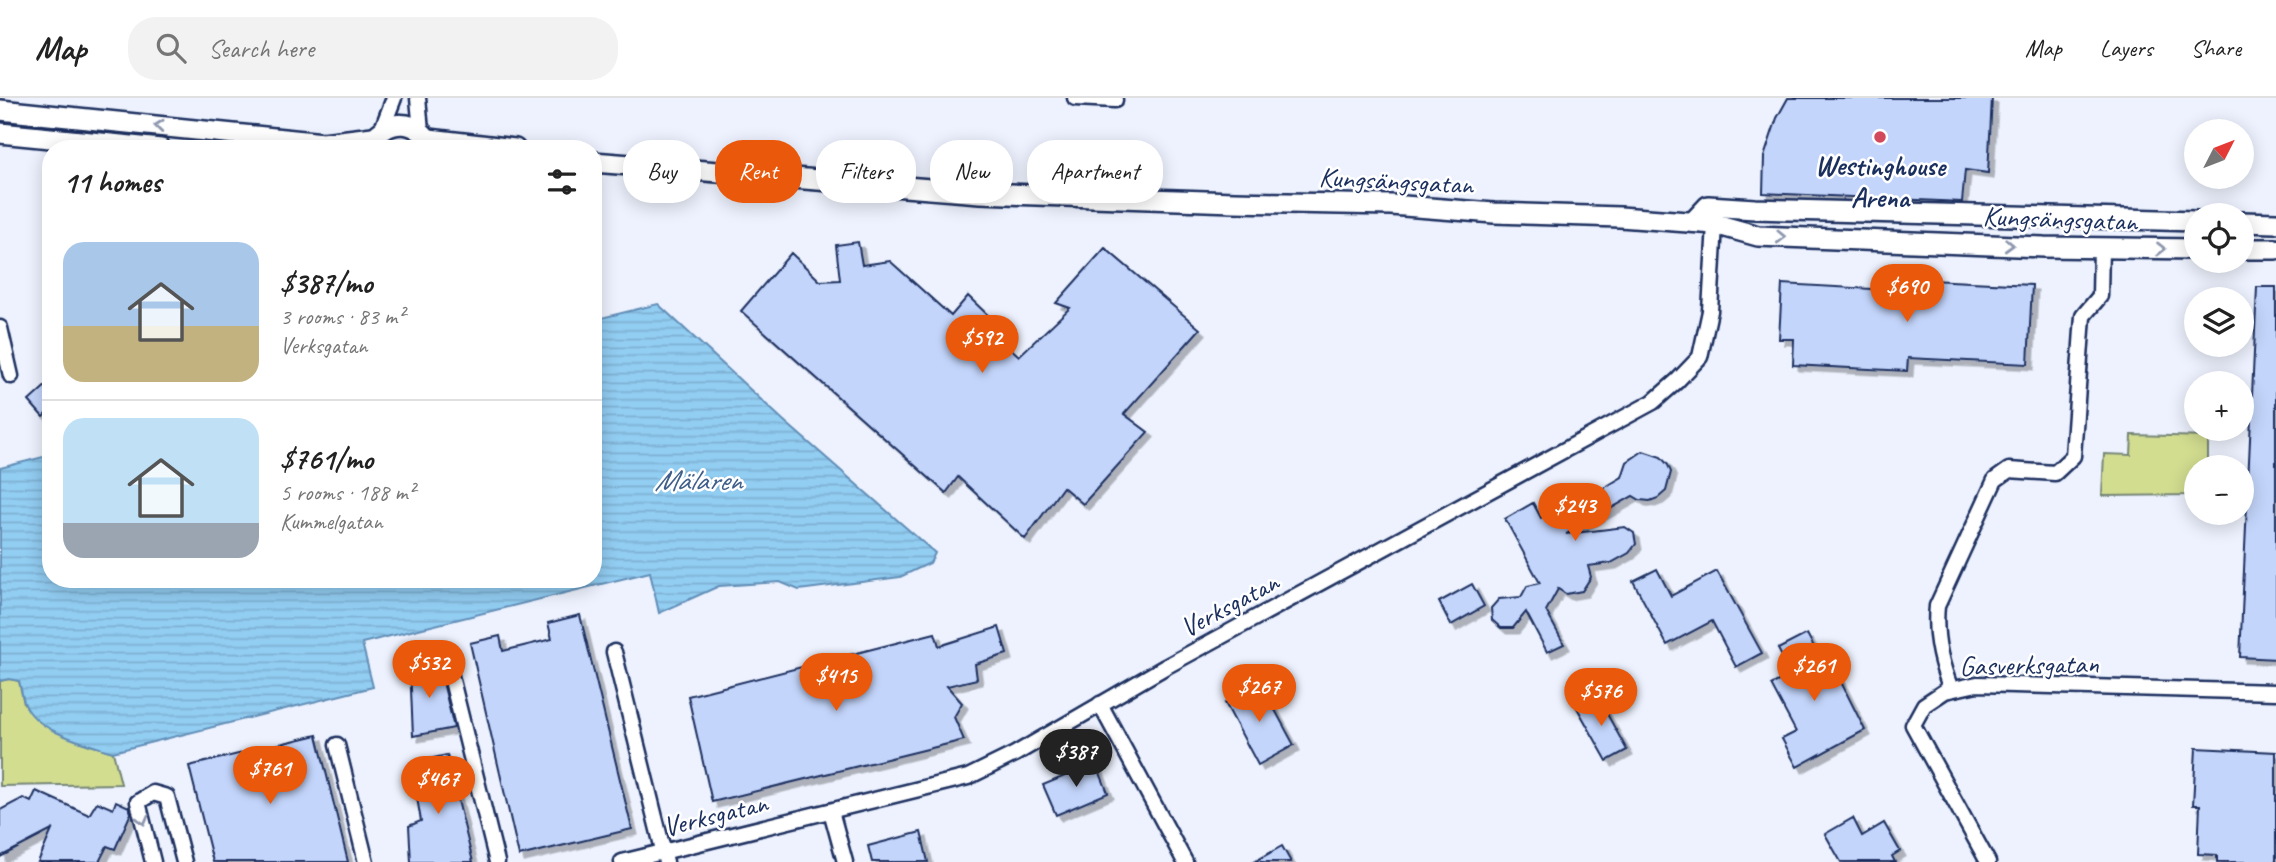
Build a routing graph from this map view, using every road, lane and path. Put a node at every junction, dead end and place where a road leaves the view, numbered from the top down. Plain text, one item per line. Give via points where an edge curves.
1 (394, 98) edge
2 (418, 98) edge
3 (1075, 98) edge
4 (1115, 100) edge
5 (0, 110) edge
6 (0, 133) edge
7 (374, 138) edge
8 (70, 140) edge
9 (294, 140) edge
10 (354, 140) edge
11 (428, 140) edge
12 (602, 163) edge
13 (1888, 212) junction
14 (2184, 221) edge
15 (1693, 222) junction
16 (2254, 222) edge
17 (2276, 223) edge
18 (1715, 224) junction
19 (2101, 247) junction
20 (2184, 249) edge
21 (2254, 249) edge
22 (2276, 250) edge
23 (0, 328) edge
24 (11, 376) dead end
25 (614, 652) dead end
26 (447, 660) dead end
27 (1951, 689) junction
28 (2276, 692) edge
29 (1100, 704) junction
30 (337, 745) dead end
31 (831, 811) junction
32 (665, 857) edge
33 (153, 862) edge
34 (184, 862) edge
35 (366, 862) edge
36 (497, 862) edge
37 (622, 862) edge
38 (845, 862) edge
39 (1185, 862) edge
40 (1988, 862) edge

1 - 7 street
2 - 11 street
3 - 4 street
9 -> 5 main road
6 - 8 main road
7 -> 10 main road
7 - 11 main road via 393,124 404,124
12 - 15 main road, Kungsängsgatan via 992,194 1391,205
13 - 14 main road, Kungsängsgatan
13 - 15 main road, Kungsängsgatan via 1708,206
13 - 18 main road, Kungsängsgatan via 1850,220
15 - 18 main road, Kungsängsgatan
16 - 17 main road
18 -> 19 main road, Kungsängsgatan via 1758,236
18 - 29 street, Verksgatan via 1710,311 1700,357 1653,402
19 -> 20 main road, Kungsängsgatan
19 - 27 street via 2100,296 2083,316 2073,456 2055,473 2009,470 1995,480 1937,606 1941,663
21 - 22 main road
23 - 24 street
25 - 32 street
26 - 36 street
27 - 28 street, Gasverksgatan via 1978,684
27 - 40 street, Gasverksgatan via 1924,705 1913,725
29 - 31 street, Verksgatan via 968,777
29 - 39 street
30 - 35 street
31 - 32 street, Verksgatan
31 - 38 street
32 - 37 street, Verksgatan
34 -> 33 street via 167,797 153,793 138,802

